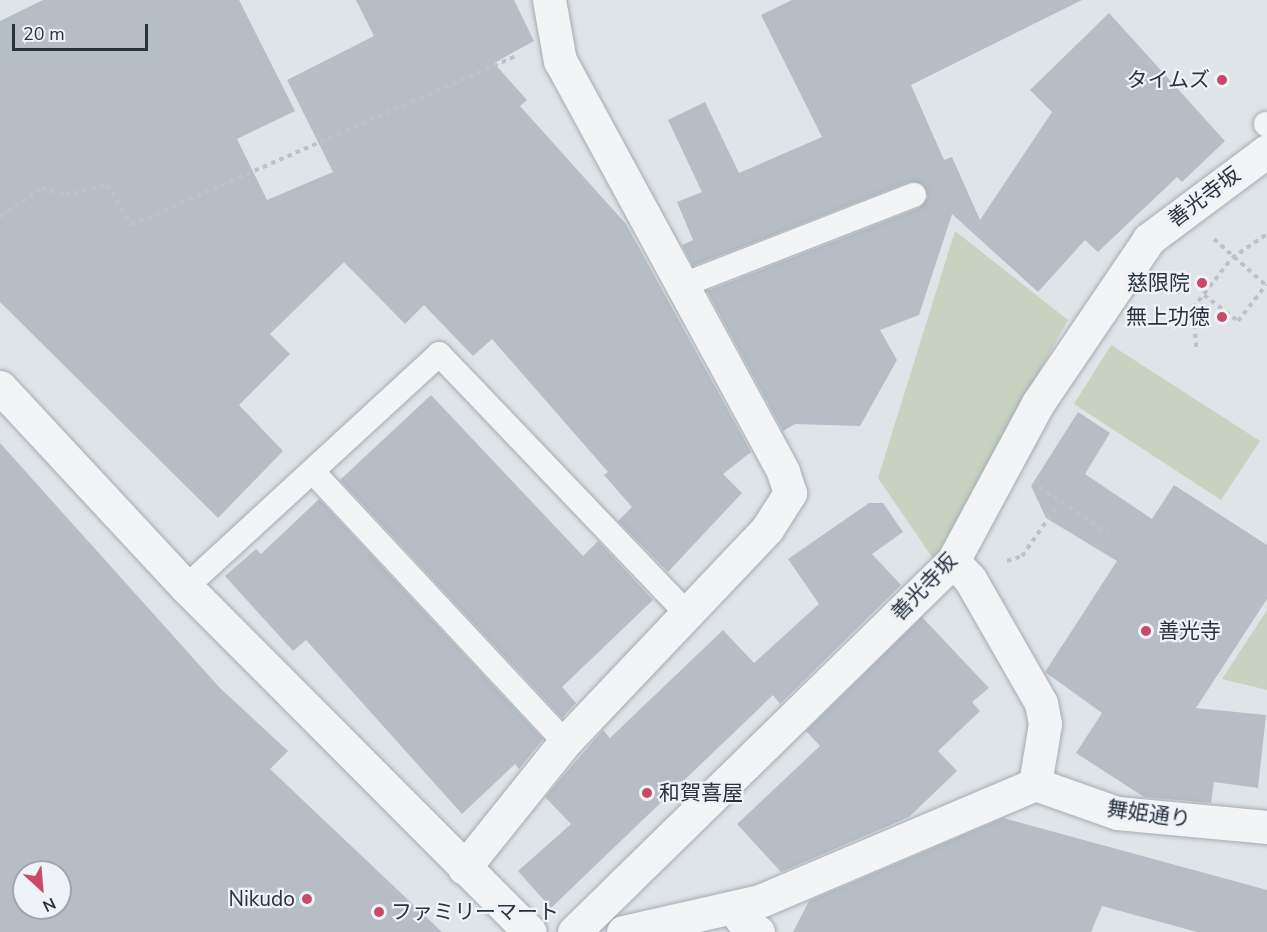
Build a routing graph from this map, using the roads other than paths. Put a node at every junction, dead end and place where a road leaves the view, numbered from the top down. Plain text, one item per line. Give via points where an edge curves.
1 (549, 0) edge
2 (1267, 133) edge
3 (914, 195) dead end
4 (683, 285) junction
5 (0, 387) edge
6 (315, 473) junction
7 (953, 561) junction
8 (186, 587) junction
9 (685, 611) junction
10 (565, 742) junction
11 (1035, 784) junction
12 (1267, 827) edge
13 (464, 868) junction
14 (734, 909) junction
15 (530, 932) edge
16 (574, 932) edge
17 (623, 932) edge
18 (758, 932) edge

1 - 4 street via 560,61
2 - 7 street, 善光寺坂 via 1149,239 1038,403
3 - 4 lane
4 - 9 street via 790,493 767,529
5 - 8 street
6 - 8 lane
6 - 9 lane via 439,354
6 - 10 lane
7 - 11 street via 970,579 1041,704 1045,724
7 - 16 street, 善光寺坂
8 - 13 street
9 - 10 street
10 - 13 street
11 - 12 street, 舞姫通り via 1118,813
11 - 14 street
13 - 15 street
14 - 17 street
14 - 18 street via 747,927

